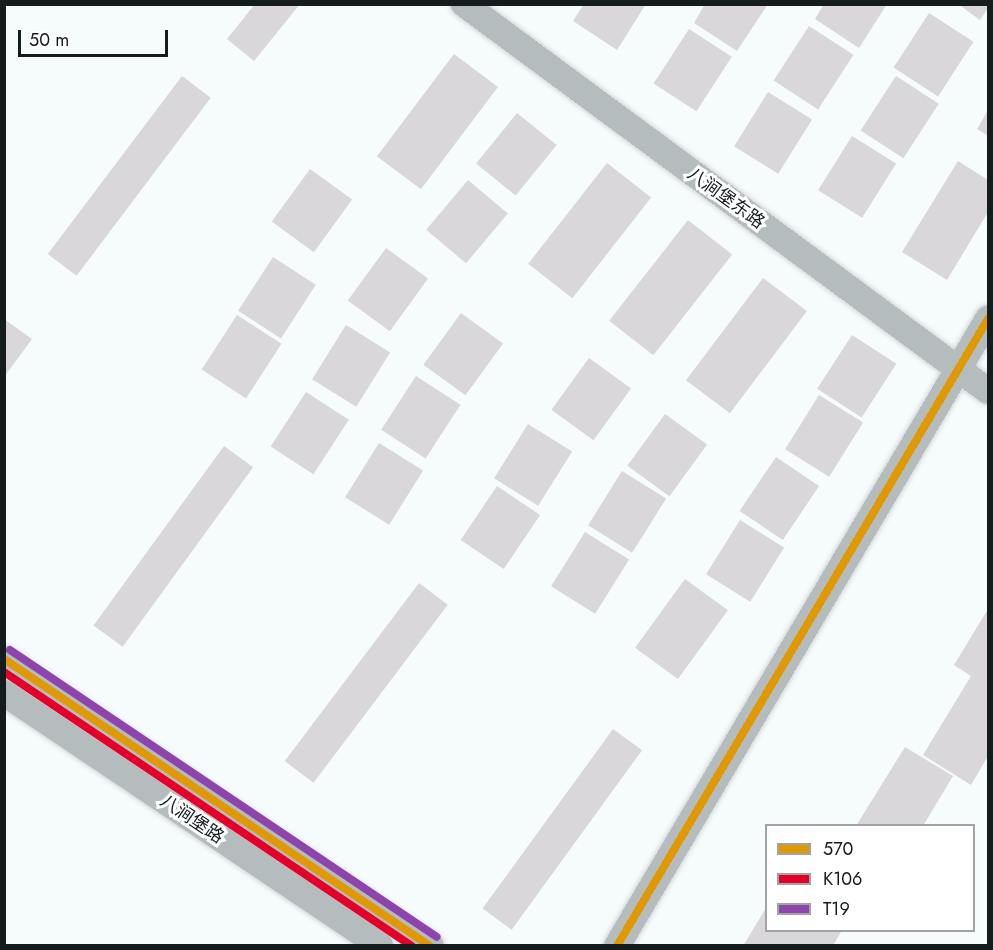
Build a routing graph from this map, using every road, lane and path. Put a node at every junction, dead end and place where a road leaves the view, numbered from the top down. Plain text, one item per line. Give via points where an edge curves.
1 (464, 4) edge
2 (988, 319) edge
3 (958, 369) junction
4 (988, 391) edge
5 (4, 659) edge
6 (4, 693) edge
7 (380, 945) edge
8 (431, 945) edge
9 (617, 945) edge

1 - 3 street, 八涧堡东路
2 - 3 street
3 - 4 street, 八涧堡东路
3 - 9 street
5 - 8 street, 八涧堡路
6 - 7 street, 八涧堡路

